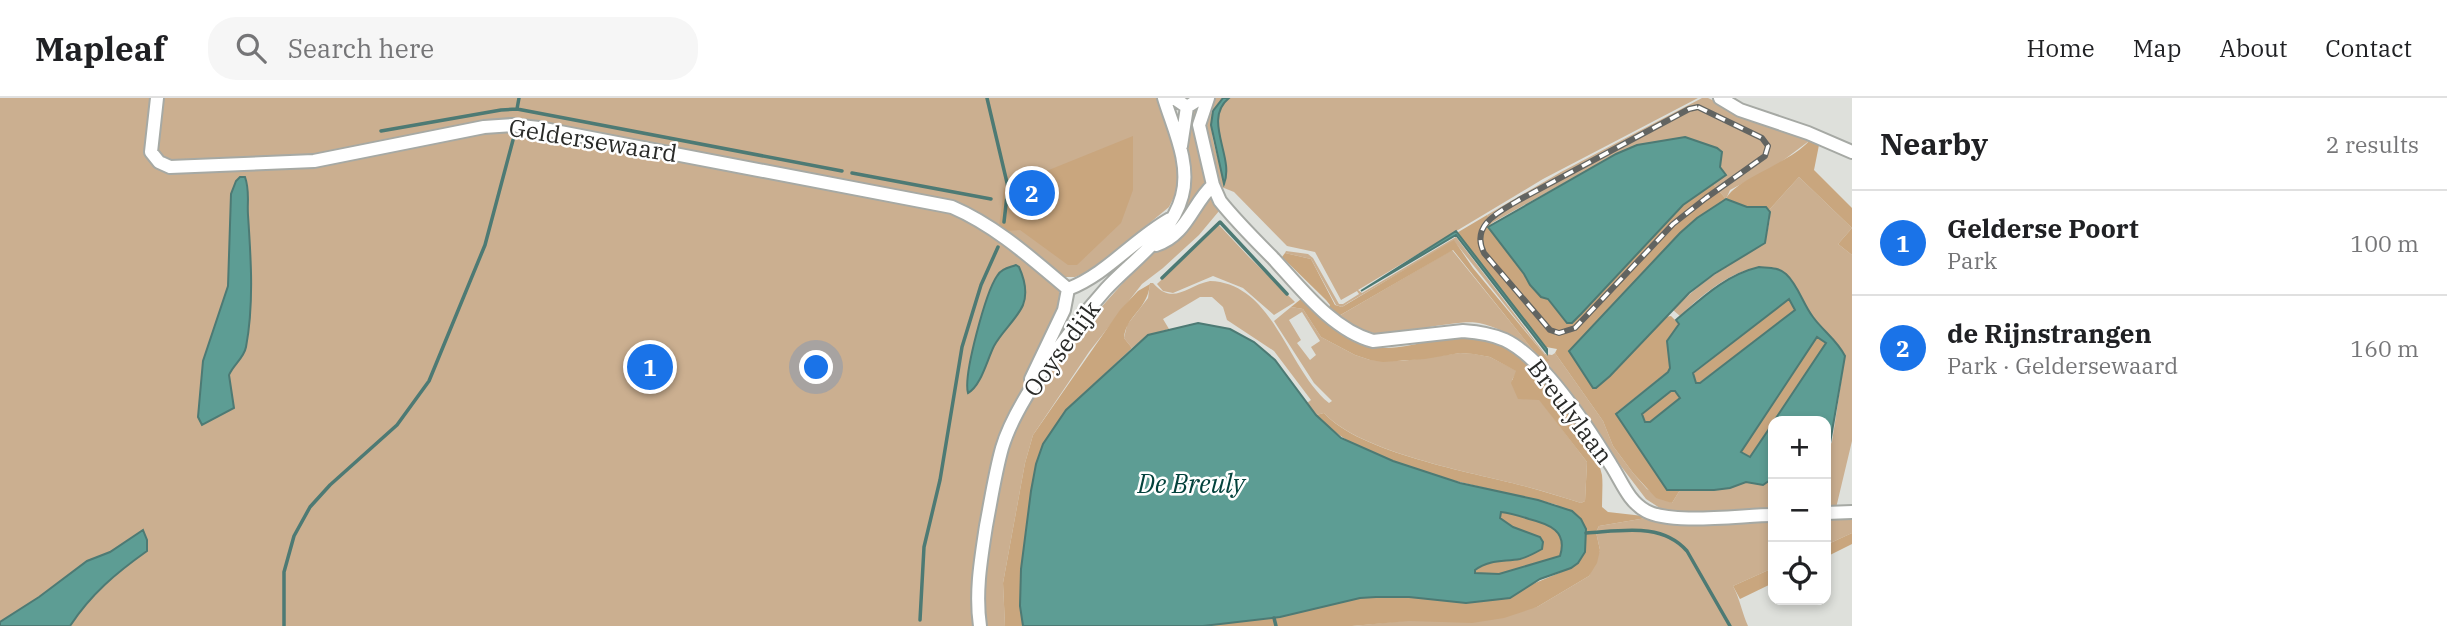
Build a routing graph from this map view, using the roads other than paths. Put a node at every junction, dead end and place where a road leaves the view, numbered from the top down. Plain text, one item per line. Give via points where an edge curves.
1 (157, 98) edge
2 (1164, 98) edge
3 (1174, 98) edge
4 (1201, 98) edge
5 (1208, 98) edge
6 (1720, 98) edge
7 (1187, 107) junction
8 (1180, 151) junction
9 (1852, 152) edge
10 (1213, 185) junction
11 (1172, 218) junction
12 (1149, 247) junction
13 (1068, 289) junction
14 (1027, 397) junction
15 (1852, 512) edge
16 (1831, 513) edge
17 (1768, 514) edge
18 (980, 626) edge

1 - 13 street, Geldersewaard via 151,152 170,167 314,161 484,127 538,128 952,207 999,232
2 - 8 street, Ooysedijk
3 - 7 street
4 - 7 street
5 - 10 street, Breulylaan via 1199,125
6 - 9 street via 1740,110
7 - 8 street
8 - 11 street, Ooysedijk via 1183,192
10 - 12 street via 1182,228 1163,243
10 - 17 street, Breulylaan via 1220,201 1316,304 1363,338 1382,342 1478,332 1525,353 1589,431 1630,499 1645,511 1672,518
11 - 12 street, Ooysedijk
11 - 13 street via 1089,279
12 - 14 street, Ooysedijk via 1090,307
13 - 14 street via 1064,310
14 - 18 street, Ooysedijk via 1002,446 990,502 978,584
15 - 16 street

